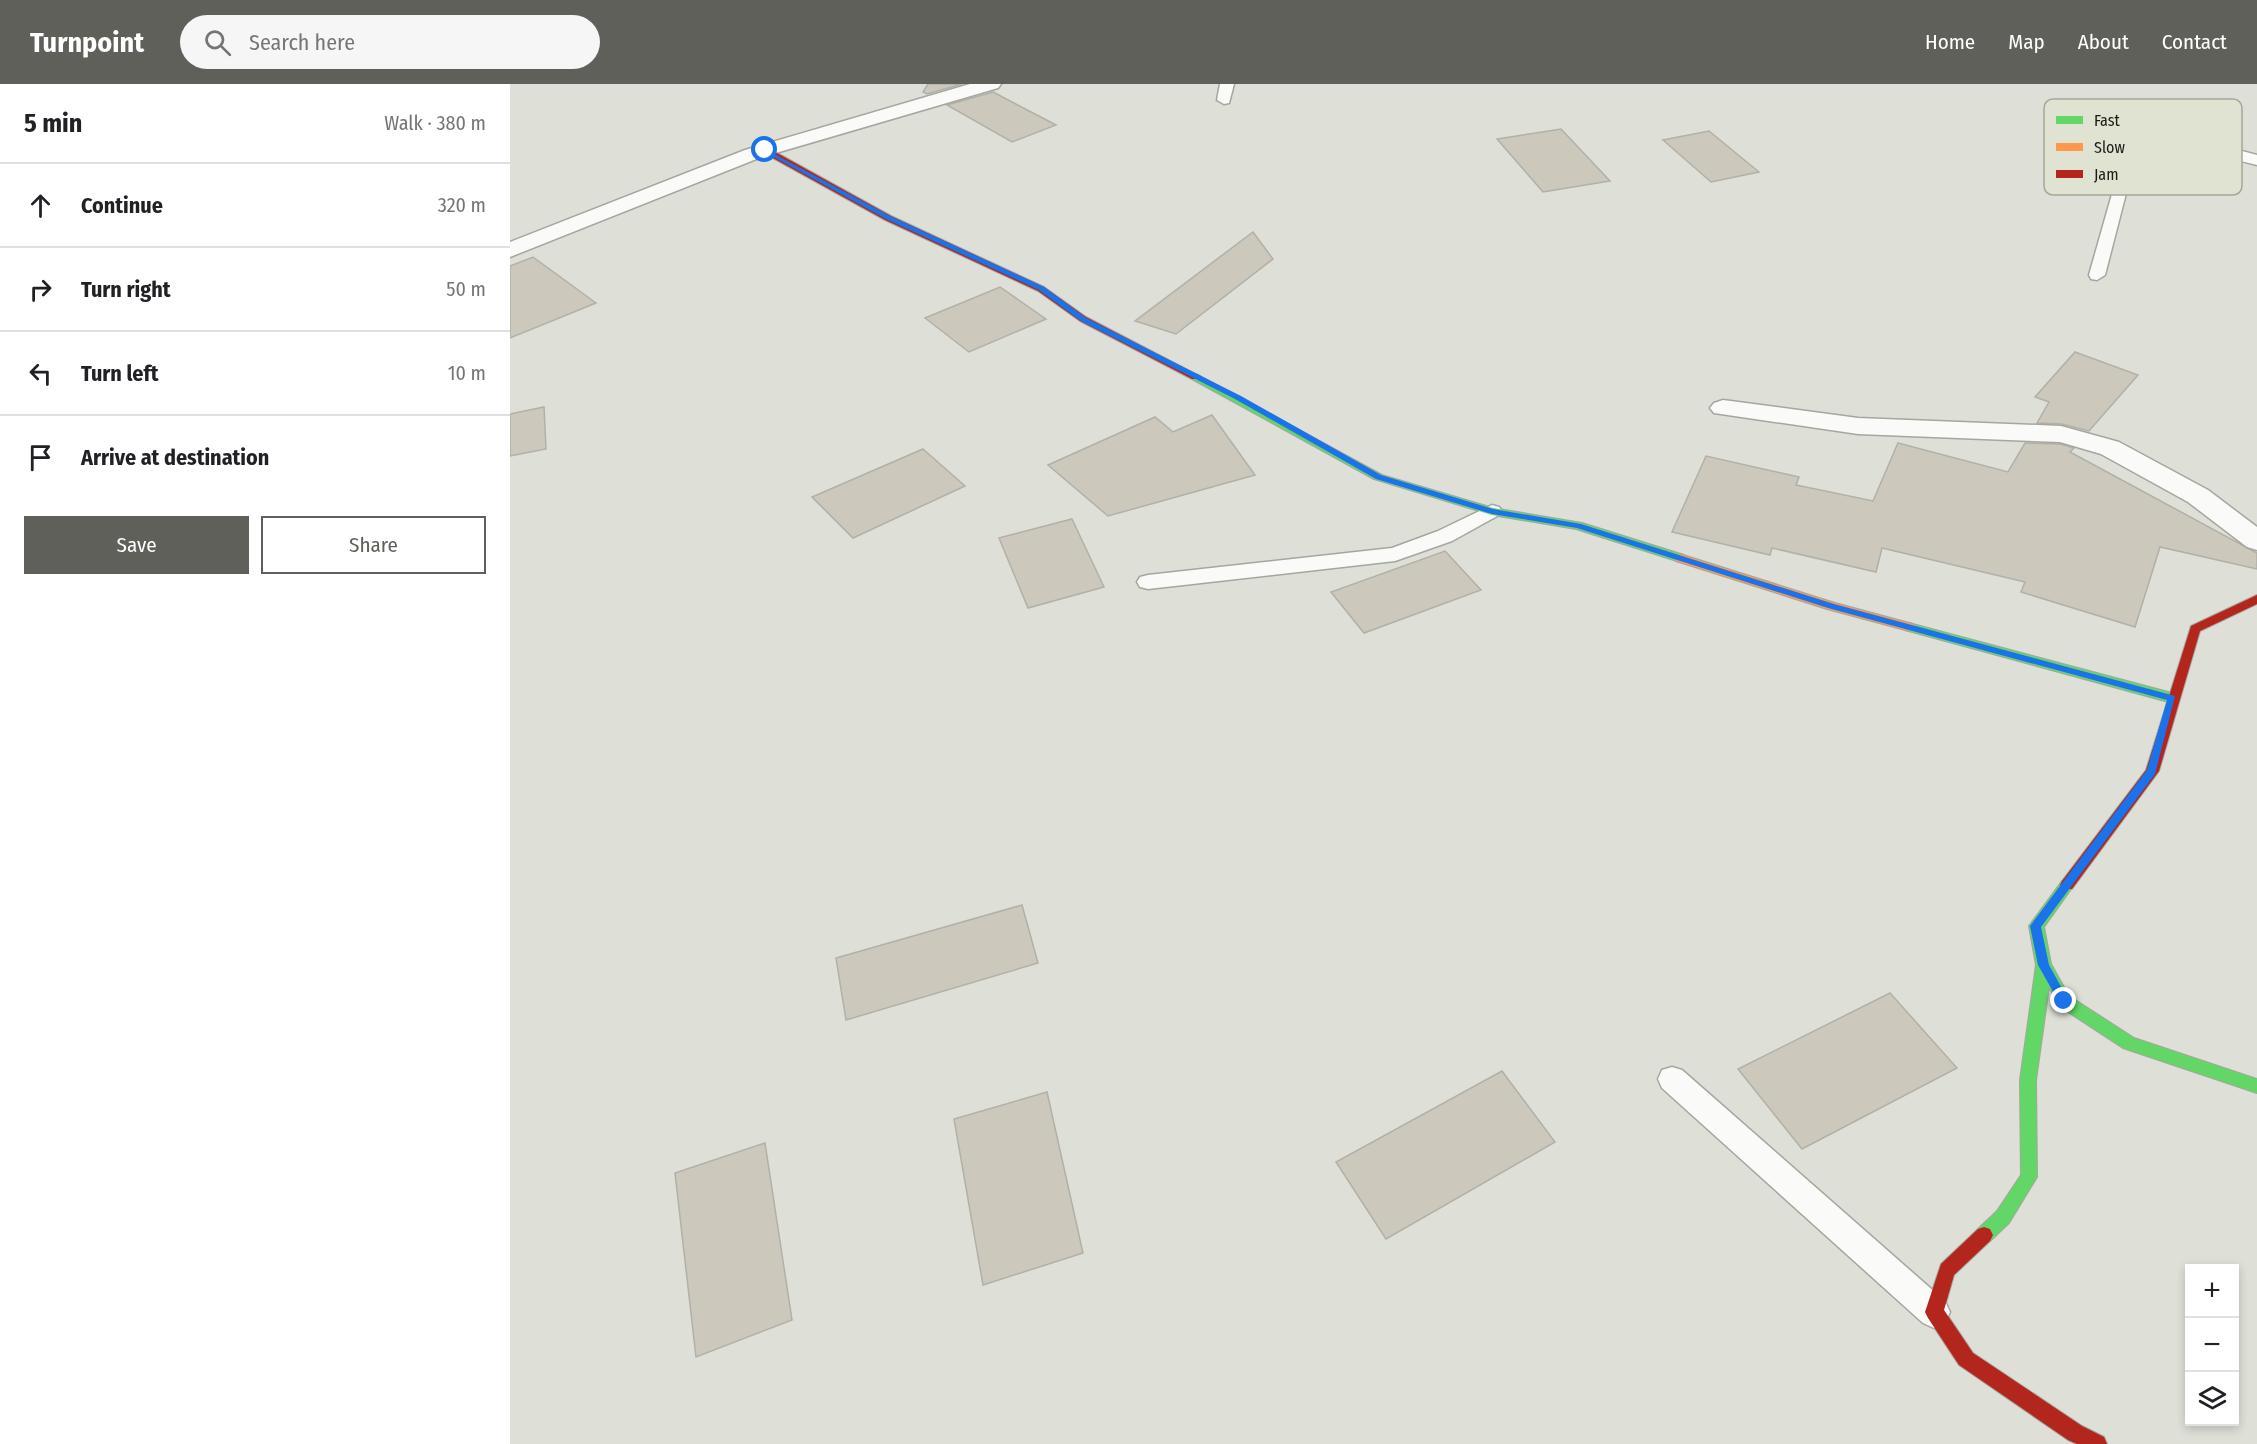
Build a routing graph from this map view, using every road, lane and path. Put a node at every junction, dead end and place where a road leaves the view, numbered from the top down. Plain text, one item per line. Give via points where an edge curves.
1 (1227, 84) edge
2 (975, 86) edge
3 (1224, 100) dead end
4 (765, 150) junction
5 (2242, 154) edge
6 (2257, 160) edge
7 (2118, 195) edge
8 (510, 250) edge
9 (2097, 275) dead end
10 (1723, 408) dead end
11 (1492, 511) junction
12 (2257, 541) edge
13 (1148, 582) dead end
14 (2257, 599) edge
15 (2172, 698) junction
16 (2044, 965) junction
17 (1672, 1078) dead end
18 (2257, 1086) edge
19 (1934, 1312) junction
20 (2097, 1444) edge

1 - 3 lane
2 - 4 street
4 - 8 street
4 - 11 street via 888,218 1041,289 1083,320 1238,398 1378,477
5 - 6 lane
7 - 9 lane
10 - 12 street via 1858,426 2061,434 2110,448 2198,496
11 - 13 lane via 1445,536 1395,554
11 - 15 street via 1578,526 1831,606
14 - 15 street via 2195,629
15 - 16 street via 2152,771 2036,926
16 - 18 street via 2064,1001 2128,1043
16 - 19 street via 2028,1080 2029,1177 2003,1217 1947,1270
17 - 19 lane
19 - 20 street via 1966,1359

